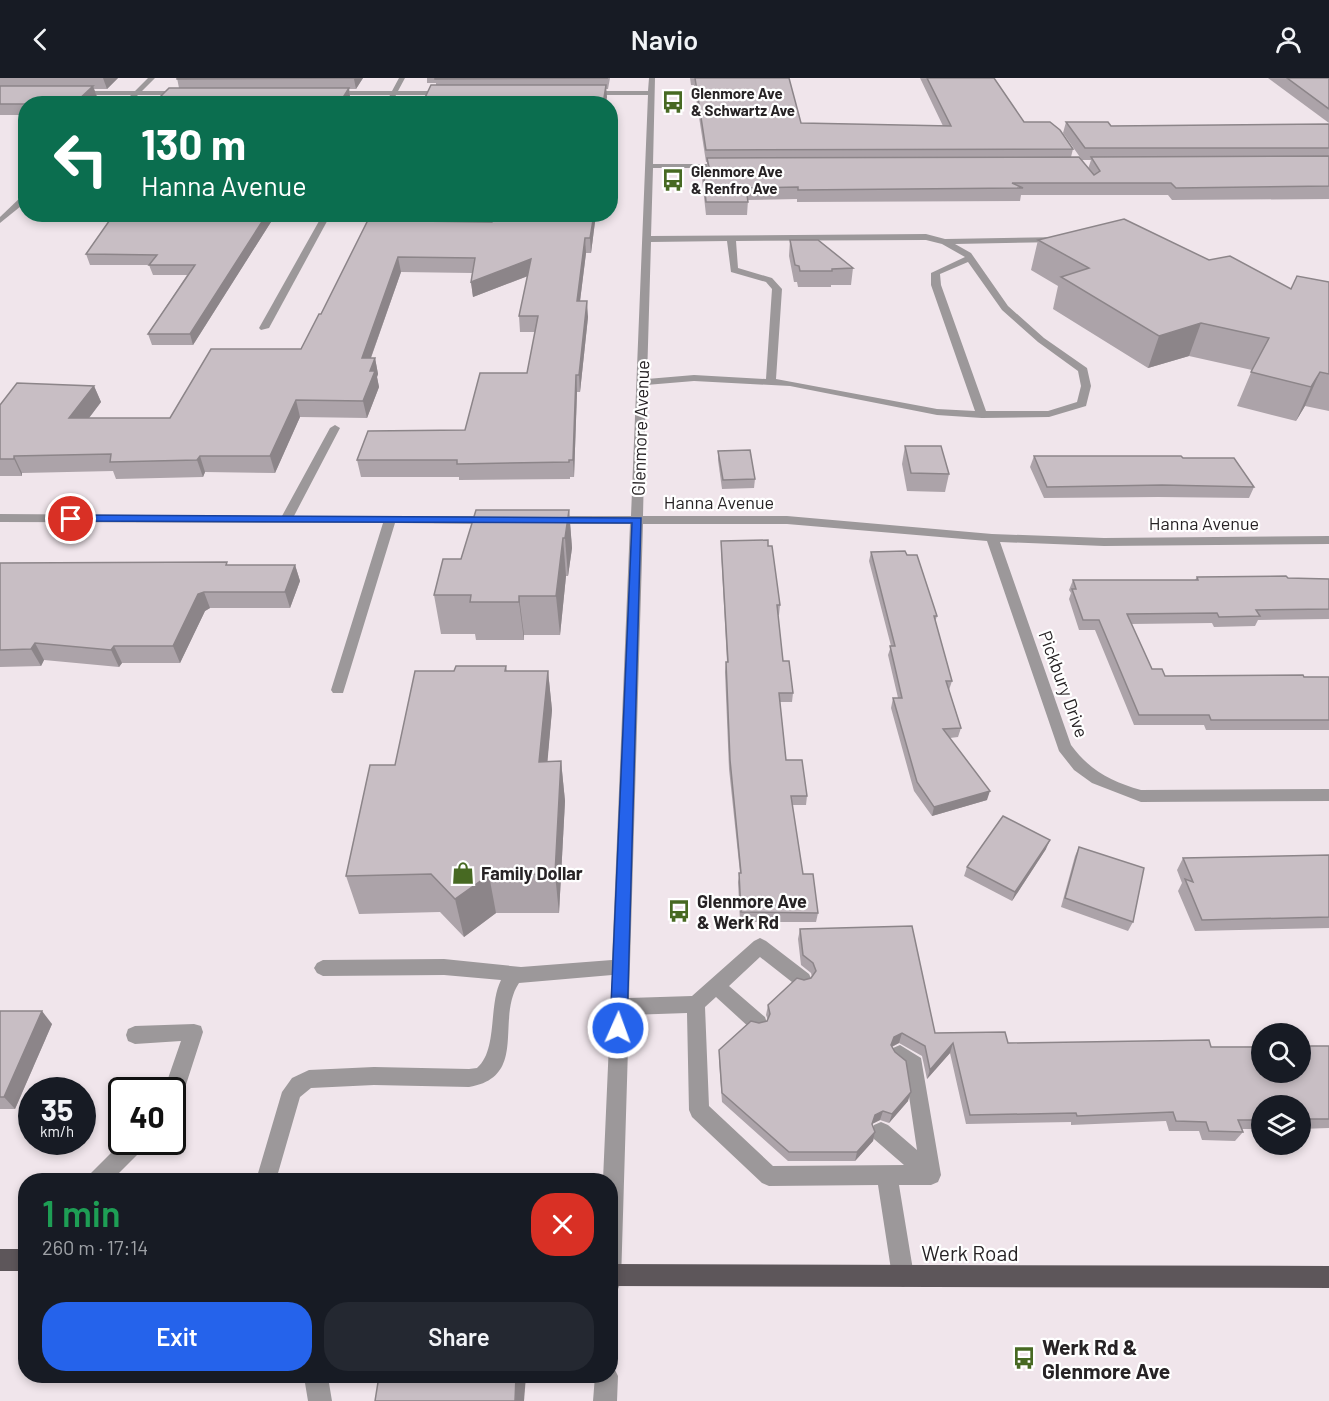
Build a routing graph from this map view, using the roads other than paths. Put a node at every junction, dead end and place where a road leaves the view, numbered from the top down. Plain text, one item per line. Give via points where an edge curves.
1 (152, 78) edge
2 (402, 78) edge
3 (652, 78) edge
4 (68, 93) edge
5 (136, 93) junction
6 (195, 93) edge
7 (324, 93) edge
8 (394, 93) junction
9 (454, 93) edge
10 (574, 93) edge
11 (651, 93) junction
12 (133, 96) edge
13 (392, 96) edge
14 (649, 166) junction
15 (733, 166) edge
16 (18, 204) edge
17 (0, 221) edge
18 (323, 222) edge
19 (731, 238) junction
20 (647, 239) junction
21 (1075, 239) edge
22 (945, 242) junction
23 (970, 258) junction
24 (264, 328) dead end
25 (771, 381) junction
26 (642, 382) junction
27 (982, 415) junction
28 (335, 428) dead end
29 (0, 518) edge
30 (286, 519) junction
31 (390, 519) junction
32 (507, 520) edge
33 (543, 520) edge
34 (637, 520) junction
35 (992, 538) junction
36 (1329, 540) edge
37 (338, 690) dead end
38 (1329, 795) edge
39 (621, 967) junction
40 (323, 968) dead end
41 (519, 974) junction
42 (803, 980) edge
43 (715, 985) junction
44 (696, 1004) junction
45 (619, 1007) junction
46 (758, 1023) edge
47 (135, 1035) dead end
48 (900, 1054) edge
49 (179, 1077) edge
50 (881, 1132) dead end
51 (122, 1155) edge
52 (105, 1173) edge
53 (268, 1173) edge
54 (614, 1173) edge
55 (887, 1175) junction
56 (931, 1175) junction
57 (0, 1260) edge
58 (18, 1260) edge
59 (618, 1275) edge
60 (903, 1276) junction
61 (1329, 1277) edge
62 (317, 1383) edge
63 (605, 1383) edge
64 (320, 1401) edge
65 (604, 1401) edge

1 - 5 street
2 - 8 street
3 - 11 street, Glenmore Avenue
4 - 5 street
5 - 6 street
5 - 12 street
7 - 8 street
8 - 9 street
8 - 13 street
10 - 11 street
11 - 14 street, Glenmore Avenue
14 - 15 street
14 - 20 street, Glenmore Avenue
16 - 17 street
18 - 24 street
19 - 20 street
19 - 22 street via 926,237
19 - 25 street via 734,270 769,280 777,288
20 - 26 street, Glenmore Avenue
21 - 22 street
22 - 23 street
23 - 27 street via 935,273
23 - 27 street via 1005,308 1083,370 1086,386 1082,404 1049,414
25 - 26 street via 694,378
25 - 27 street via 937,412
26 - 34 street, Glenmore Avenue
28 - 30 street
29 - 30 street
30 - 31 street
31 - 32 street
31 - 37 street
33 - 34 street, Hanna Avenue
34 - 35 street, Hanna Avenue via 825,522
34 - 39 street, Glenmore Avenue
35 - 36 street, Hanna Avenue via 1104,542
35 - 38 street, Pickbury Drive via 1064,747 1075,764 1116,789 1142,796
39 - 41 street
39 - 45 street, Glenmore Avenue
40 - 41 street via 444,967
41 - 53 street via 508,981 504,991 495,1063 483,1076 309,1079 292,1092
42 - 43 street via 760,946
43 - 44 street
43 - 46 street
44 - 45 street
44 - 55 street via 699,1110 769,1176
45 - 54 street, Glenmore Avenue
47 - 49 street via 194,1032
48 - 56 street via 914,1064
50 - 56 street
51 - 52 street
55 - 56 street
55 - 60 street
57 - 58 main road
59 - 60 main road, Werk Road
60 - 61 main road, Werk Road
62 - 64 street
63 - 65 street

